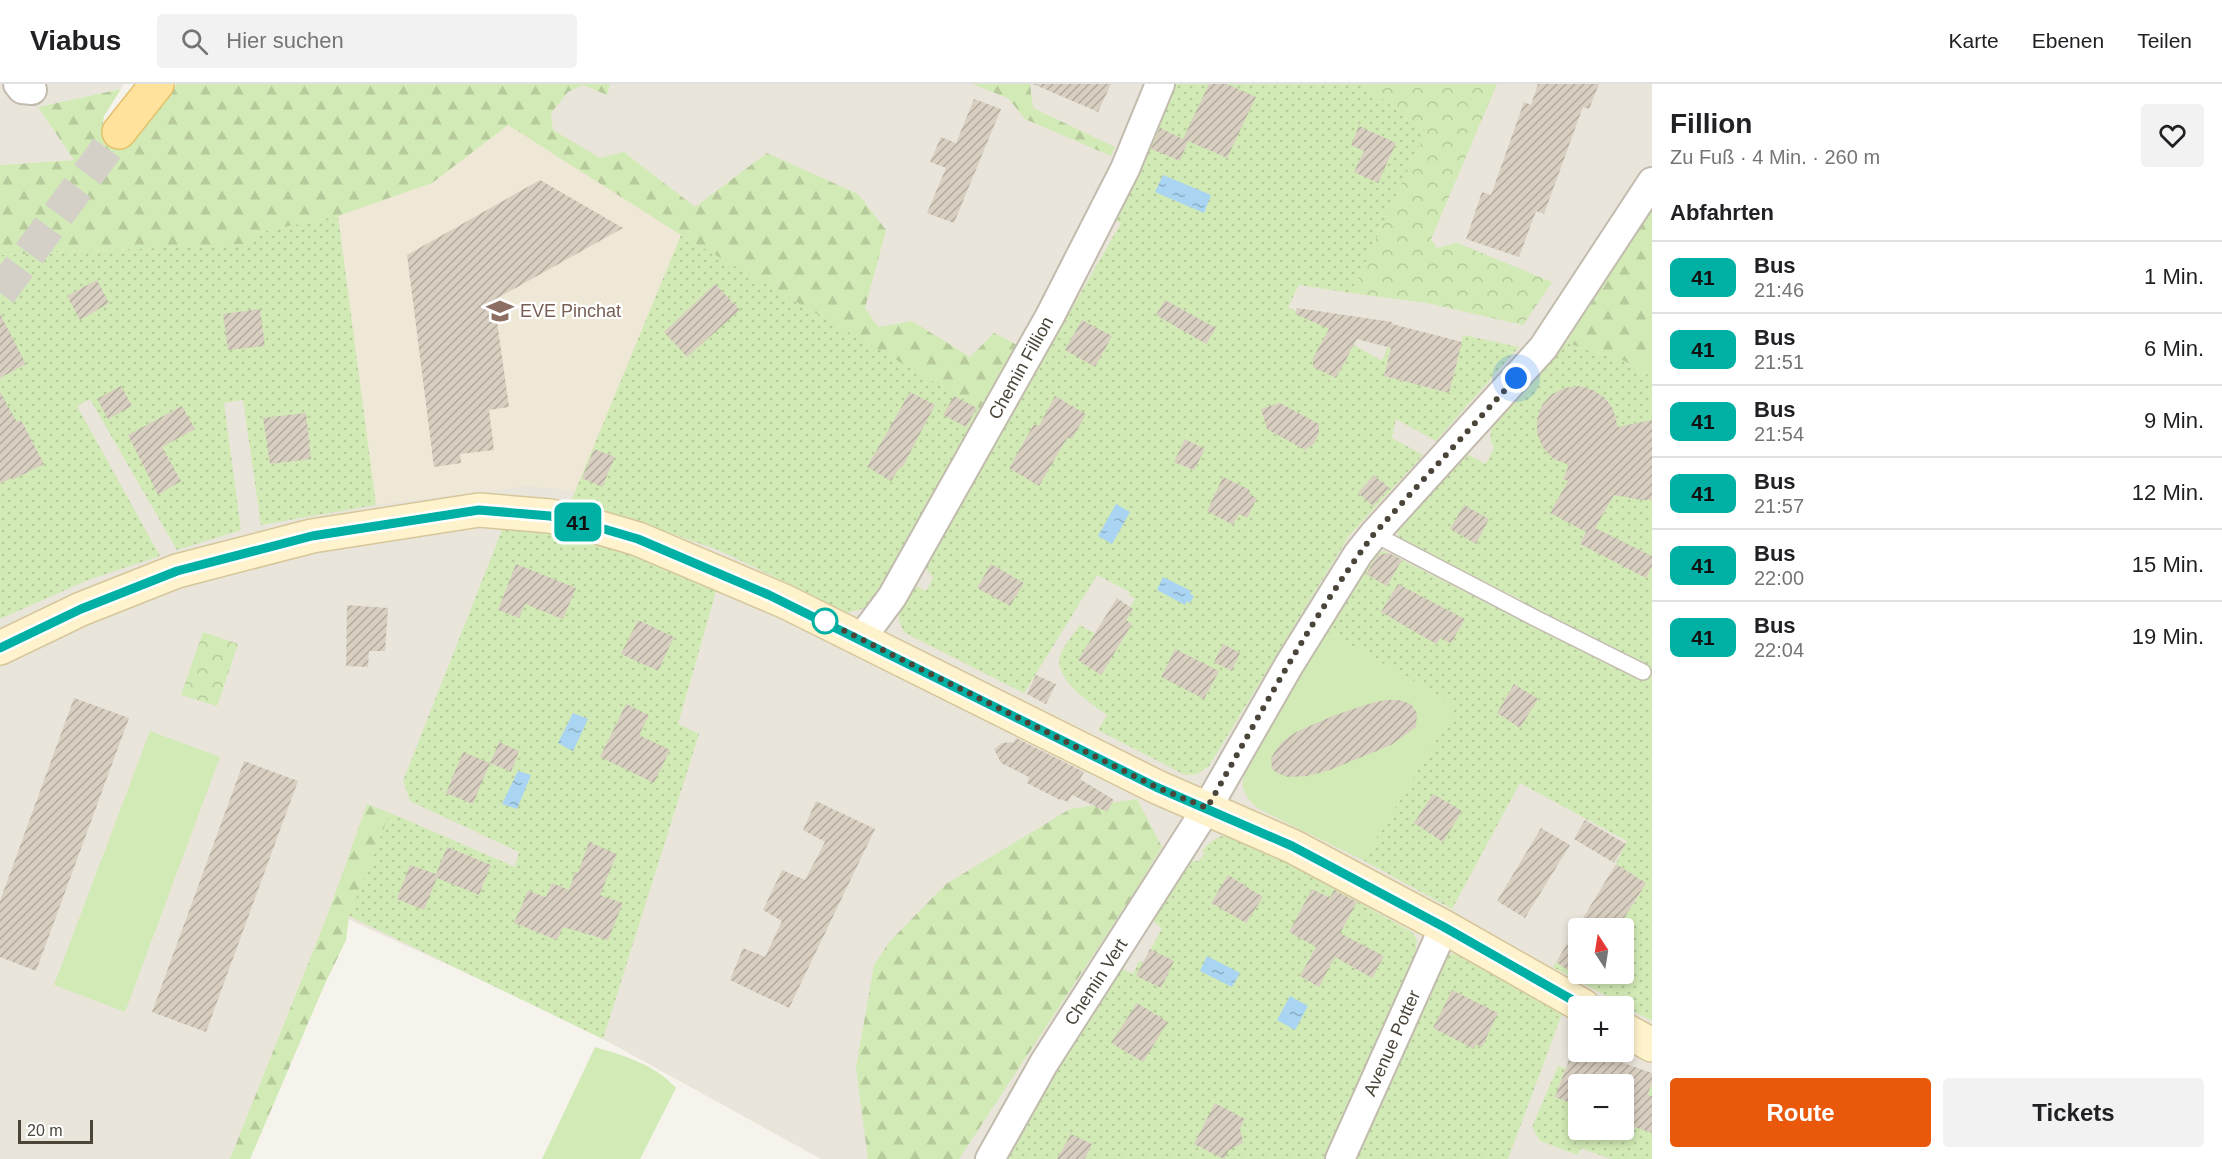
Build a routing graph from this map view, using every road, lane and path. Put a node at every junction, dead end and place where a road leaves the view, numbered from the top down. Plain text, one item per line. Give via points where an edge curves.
1 (157, 84) edge
2 (1160, 84) edge
3 (119, 132) tunnel mouth
4 (1652, 182) edge
5 (1374, 534) junction
6 (860, 640) junction
7 (0, 648) edge
8 (1643, 672) dead end
9 (1207, 808) junction
10 (1444, 927) junction
11 (1568, 997) edge
12 (1634, 1035) edge
13 (1652, 1045) edge
14 (990, 1159) edge
15 (1340, 1159) edge

1 - 3 main road
2 - 6 street, Chemin Fillion via 1125,169 1050,316 892,597
4 - 5 street, Chemin Vert via 1543,348
5 - 8 lane
5 - 9 street, Chemin Vert via 1289,665
6 - 7 street via 752,587 638,539 550,516 479,510 312,536 177,571 81,609
6 - 9 street via 1156,787
9 - 10 street via 1292,846
9 - 14 street, Chemin Vert via 1044,1063
10 - 11 street
10 - 15 street, Avenue Potter
12 - 13 street

